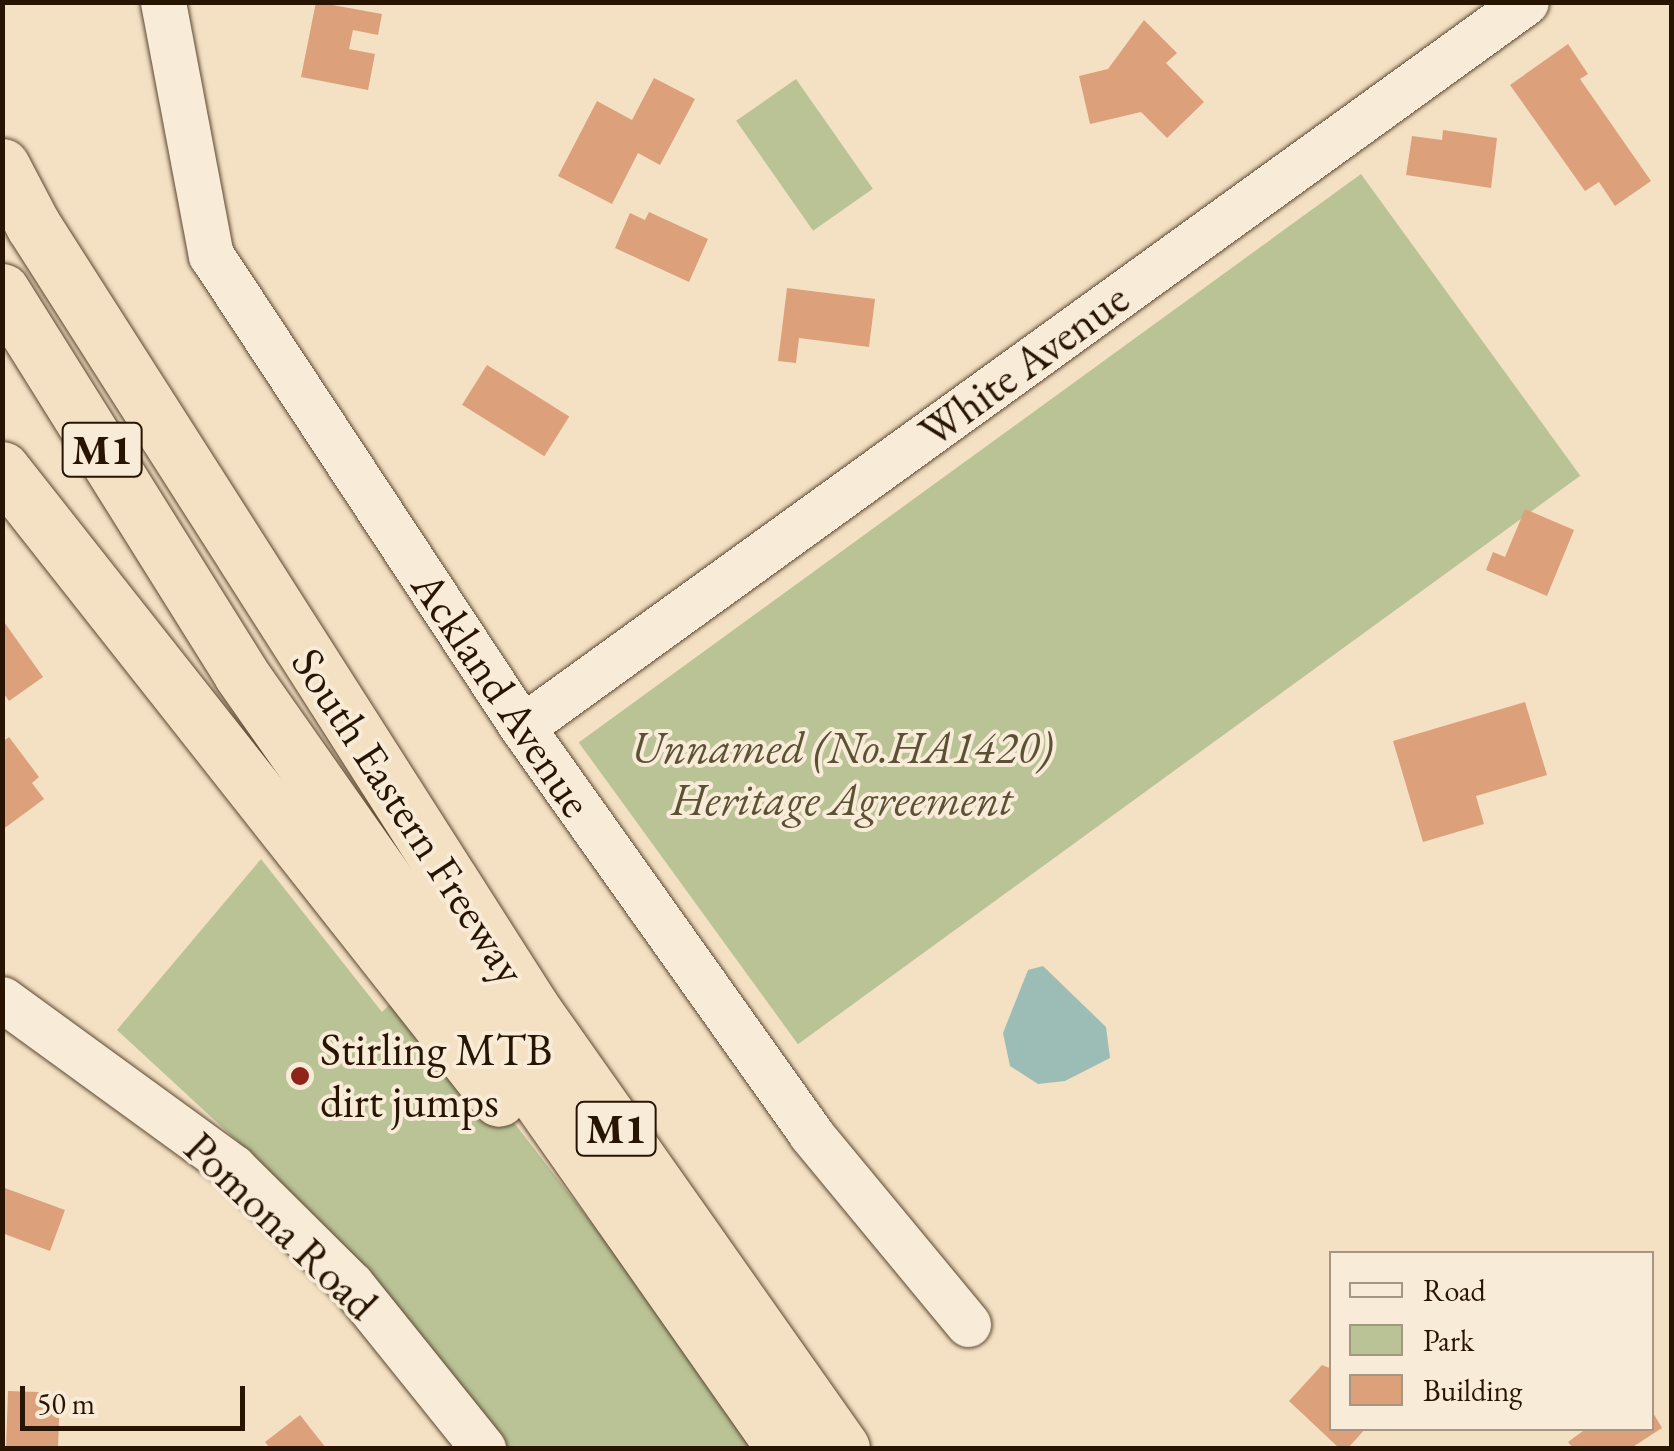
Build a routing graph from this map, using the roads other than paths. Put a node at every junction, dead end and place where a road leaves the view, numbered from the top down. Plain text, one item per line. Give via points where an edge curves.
1 (163, 2) edge
2 (1526, 2) edge
3 (2, 166) edge
4 (2, 291) edge
5 (2, 469) edge
6 (522, 727) junction
7 (2, 998) edge
8 (968, 1324) dead end
9 (779, 1442) edge
10 (482, 1448) edge
11 (842, 1448) edge

1 - 6 street, Ackland Avenue via 210,256
2 - 6 street, White Avenue
3 - 11 highway, South Eastern Freeway / M1 via 43,241 532,1008
4 - 9 highway, South Eastern Freeway / M1 via 241,674
5 - 9 highway via 690,1347
6 - 8 street, Ackland Avenue via 810,1133
7 - 10 street, Pomona Road via 233,1167 350,1284

